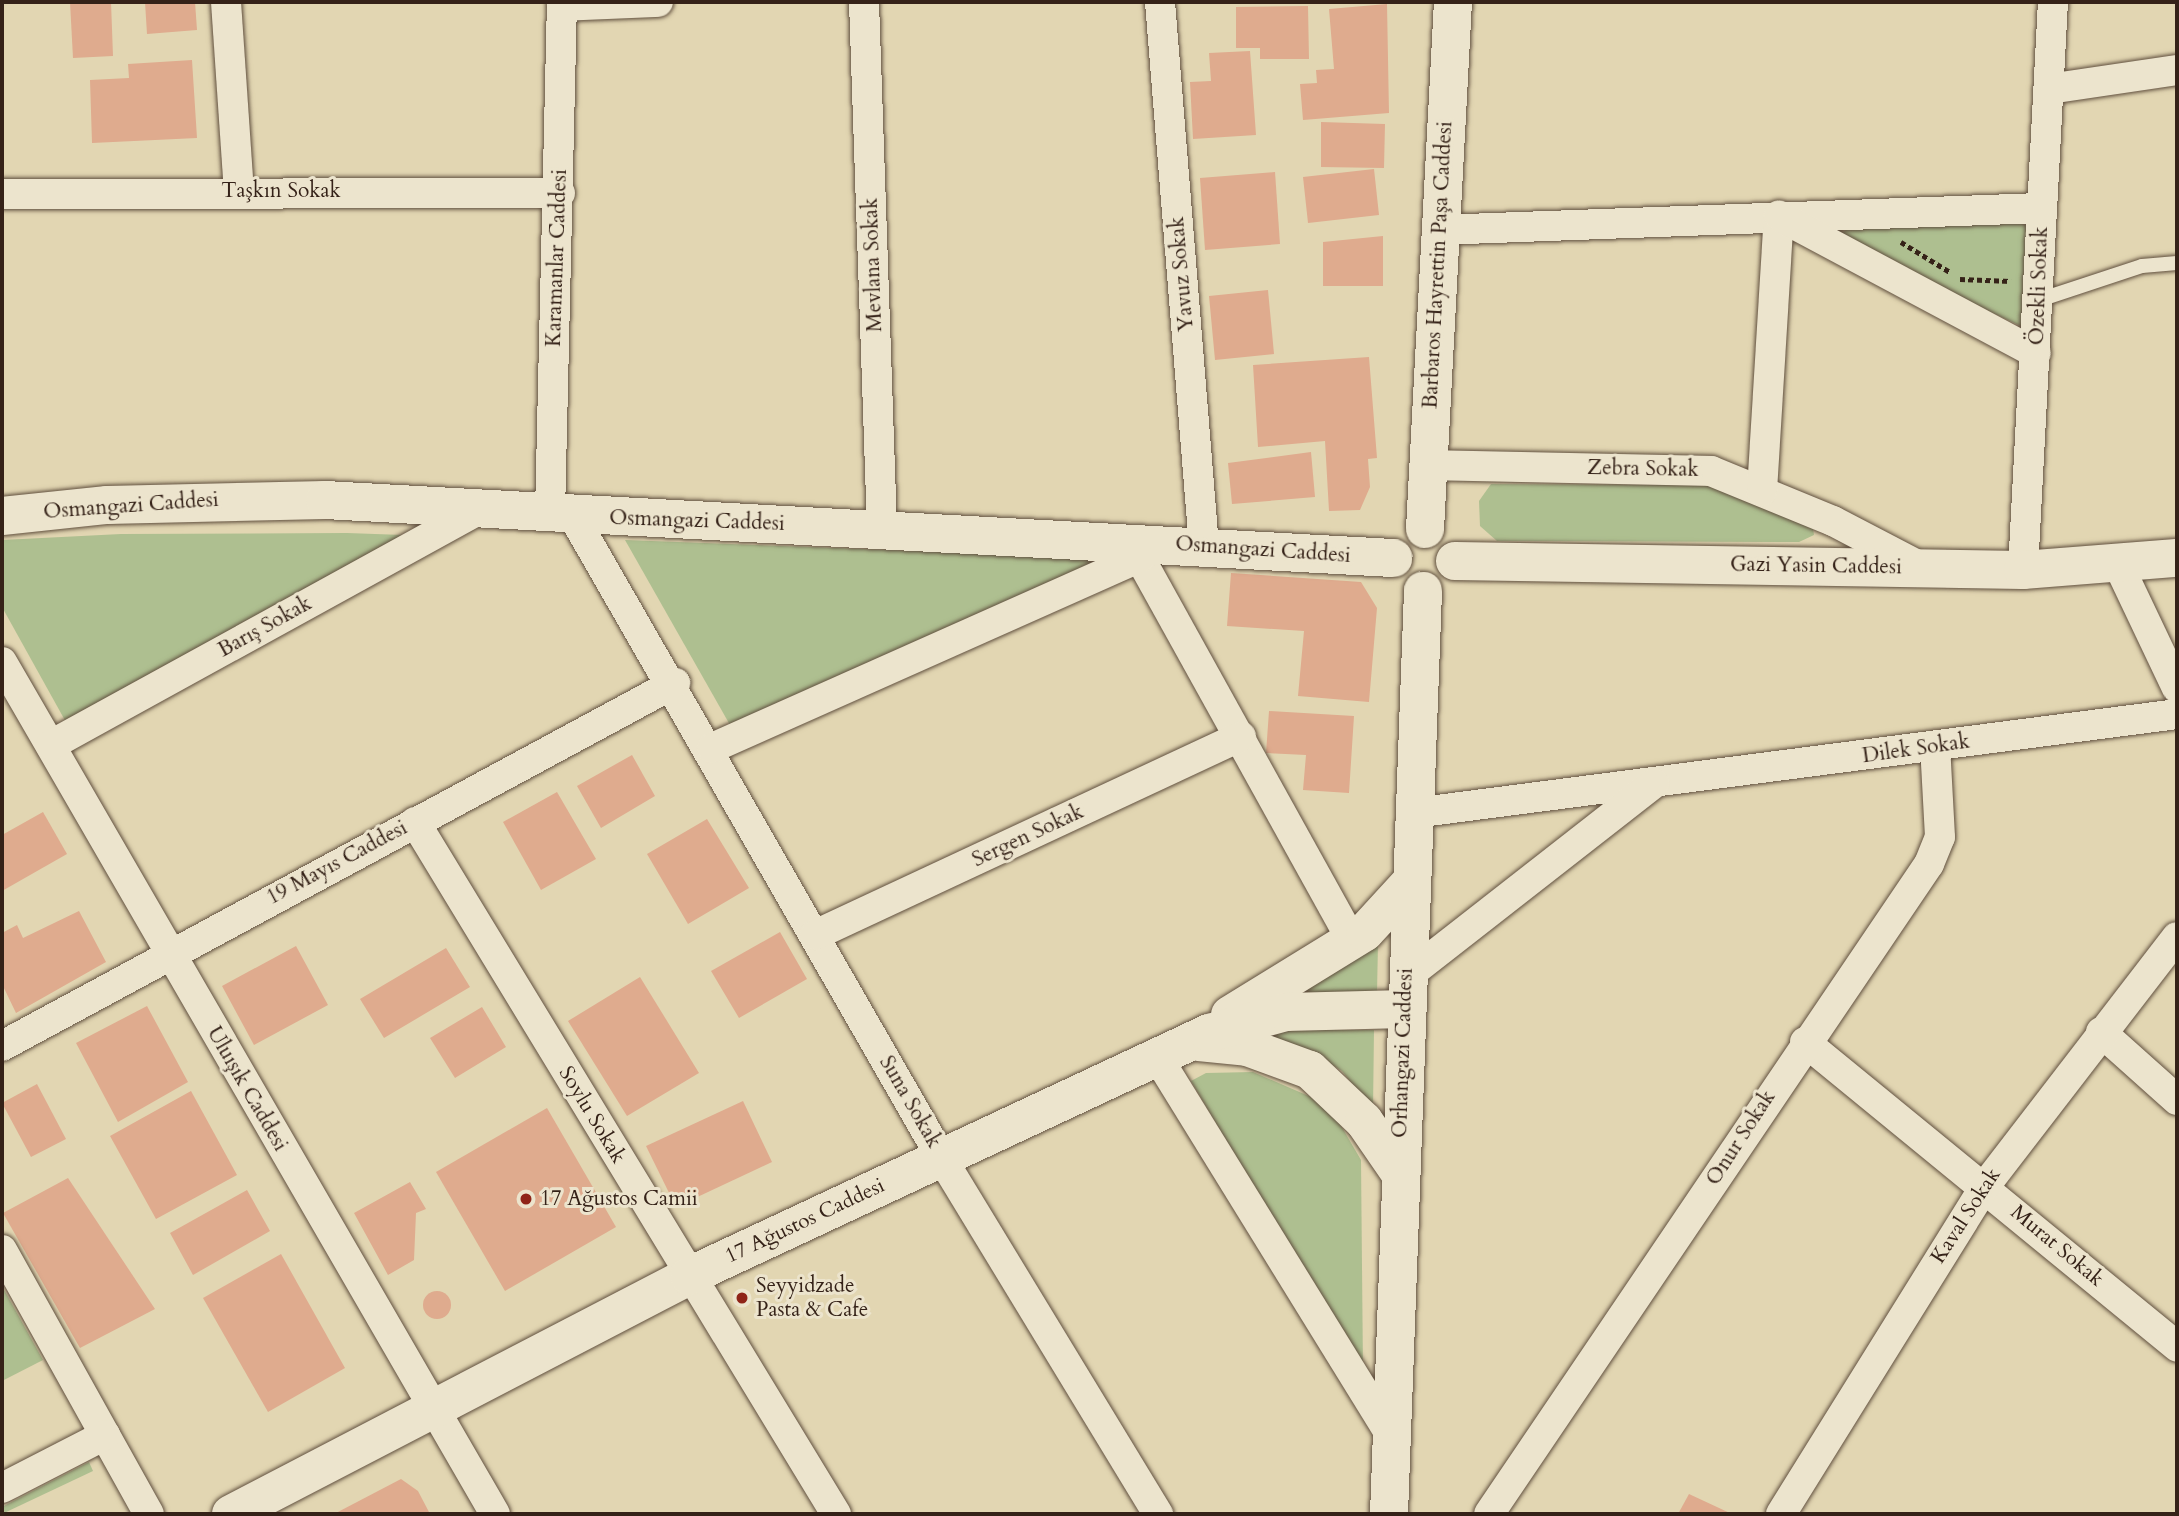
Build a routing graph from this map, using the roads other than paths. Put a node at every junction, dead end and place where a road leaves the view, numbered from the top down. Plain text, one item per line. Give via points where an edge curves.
1 (226, 2) edge
2 (658, 2) edge
3 (864, 2) edge
4 (1160, 2) edge
5 (1452, 2) edge
6 (2053, 2) edge
7 (562, 4) edge
8 (2177, 70) edge
9 (2049, 89) junction
10 (239, 191) junction
11 (560, 193) junction
12 (2, 194) edge
13 (2042, 208) junction
14 (1779, 216) junction
15 (1438, 230) junction
16 (2177, 263) edge
17 (2039, 300) junction
18 (2036, 353) junction
19 (1428, 465) junction
20 (1762, 491) junction
21 (480, 509) junction
22 (561, 515) junction
23 (2, 516) edge
24 (882, 528) junction
25 (1425, 529) junction
26 (1204, 546) junction
27 (1136, 550) junction
28 (1393, 558) junction
29 (2177, 558) edge
30 (1455, 561) junction
31 (2119, 565) junction
32 (1922, 567) junction
33 (2023, 570) junction
34 (1423, 591) junction
35 (2, 662) edge
36 (675, 683) junction
37 (2177, 688) edge
38 (2177, 714) edge
39 (1241, 736) junction
40 (51, 745) junction
41 (1936, 746) junction
42 (712, 748) junction
43 (1654, 783) junction
44 (1414, 813) junction
45 (415, 822) junction
46 (1411, 882) junction
47 (815, 935) junction
48 (2177, 937) edge
49 (1352, 941) junction
50 (166, 952) junction
51 (1406, 993) junction
52 (2101, 1032) junction
53 (1805, 1042) junction
54 (2, 1046) edge
55 (1173, 1048) junction
56 (2177, 1100) edge
57 (941, 1157) junction
58 (1399, 1172) junction
59 (1985, 1186) junction
60 (2, 1250) edge
61 (689, 1276) junction
62 (2177, 1347) edge
63 (432, 1406) junction
64 (104, 1435) junction
65 (1392, 1437) junction
66 (2, 1488) edge
67 (149, 1514) edge
68 (231, 1514) edge
69 (495, 1514) edge
70 (836, 1514) edge
71 (1158, 1514) edge
72 (1389, 1514) edge
73 (1489, 1514) edge
74 (1781, 1514) edge

1 - 10 street
2 - 7 street
3 - 24 street, Mevlana Sokak
4 - 26 street, Yavuz Sokak
5 - 15 street, Barbaros Hayrettin Paşa Caddesi
6 - 9 street, Özekli Sokak
7 - 11 street, Karamanlar Caddesi
8 - 9 street
9 - 13 street, Özekli Sokak
10 - 11 street, Taşkın Sokak
10 - 12 street, Taşkın Sokak
11 - 22 street, Karamanlar Caddesi
13 - 14 street
13 - 17 street, Özekli Sokak
14 - 15 street
14 - 18 street
14 - 20 street
15 - 19 street, Barbaros Hayrettin Paşa Caddesi
16 - 17 lane via 2142,266
17 - 18 street, Özekli Sokak
18 - 33 street, Özekli Sokak
19 - 20 street, Zebra Sokak via 1711,471
19 - 25 street, Barbaros Hayrettin Paşa Caddesi
20 - 32 street, Zebra Sokak
21 - 22 street, Osmangazi Caddesi
21 - 23 street, Osmangazi Caddesi via 245,500
21 - 40 street, Barış Sokak
22 - 24 street, Osmangazi Caddesi
22 - 36 street, Suna Sokak
24 - 27 street, Osmangazi Caddesi
25 - 28 street via 1405,536
25 - 30 street via 1443,536
26 - 27 street, Osmangazi Caddesi
26 - 28 street, Osmangazi Caddesi
27 - 39 street
27 - 42 street
28 - 34 street via 1403,583
29 - 31 street, Gazi Yasin Caddesi
30 - 32 street, Gazi Yasin Caddesi
30 - 34 street via 1441,586
31 - 33 street, Gazi Yasin Caddesi
31 - 37 street
32 - 33 street, Gazi Yasin Caddesi
34 - 44 street, Orhangazi Caddesi
35 - 40 street, Uluışık Caddesi
36 - 42 street, Suna Sokak
36 - 45 street, 19 Mayıs Caddesi
38 - 41 street, Dilek Sokak
39 - 47 street, Sergen Sokak
39 - 49 street
40 - 50 street, Uluışık Caddesi
41 - 43 street, Dilek Sokak
41 - 53 street, Onur Sokak via 1936,850
42 - 47 street, Suna Sokak
43 - 44 street, Dilek Sokak
43 - 51 street
44 - 46 street, Orhangazi Caddesi
45 - 50 street, 19 Mayıs Caddesi
45 - 61 street, Soylu Sokak
46 - 49 street
46 - 51 street, Orhangazi Caddesi
47 - 57 street, Suna Sokak
48 - 52 street, Kaval Sokak
49 - 55 street
50 - 54 street, 19 Mayıs Caddesi
50 - 63 street, Uluışık Caddesi
51 - 55 street, 17 Ağustos Caddesi via 1286,1012
51 - 58 street, Orhangazi Caddesi
52 - 56 street
52 - 59 street, Kaval Sokak
53 - 59 street, Murat Sokak
53 - 73 street, Onur Sokak
55 - 57 street, 17 Ağustos Caddesi
55 - 58 street via 1247,1047 1310,1070 1364,1121
55 - 65 street
57 - 61 street, 17 Ağustos Caddesi
57 - 71 street, Suna Sokak
58 - 65 street, Orhangazi Caddesi
59 - 62 street, Murat Sokak
59 - 74 street, Kaval Sokak
60 - 64 street
61 - 63 street, 17 Ağustos Caddesi
61 - 70 street, Soylu Sokak
63 - 68 street, 17 Ağustos Caddesi
63 - 69 street, Uluışık Caddesi
64 - 66 street
64 - 67 street
65 - 72 street, Orhangazi Caddesi

